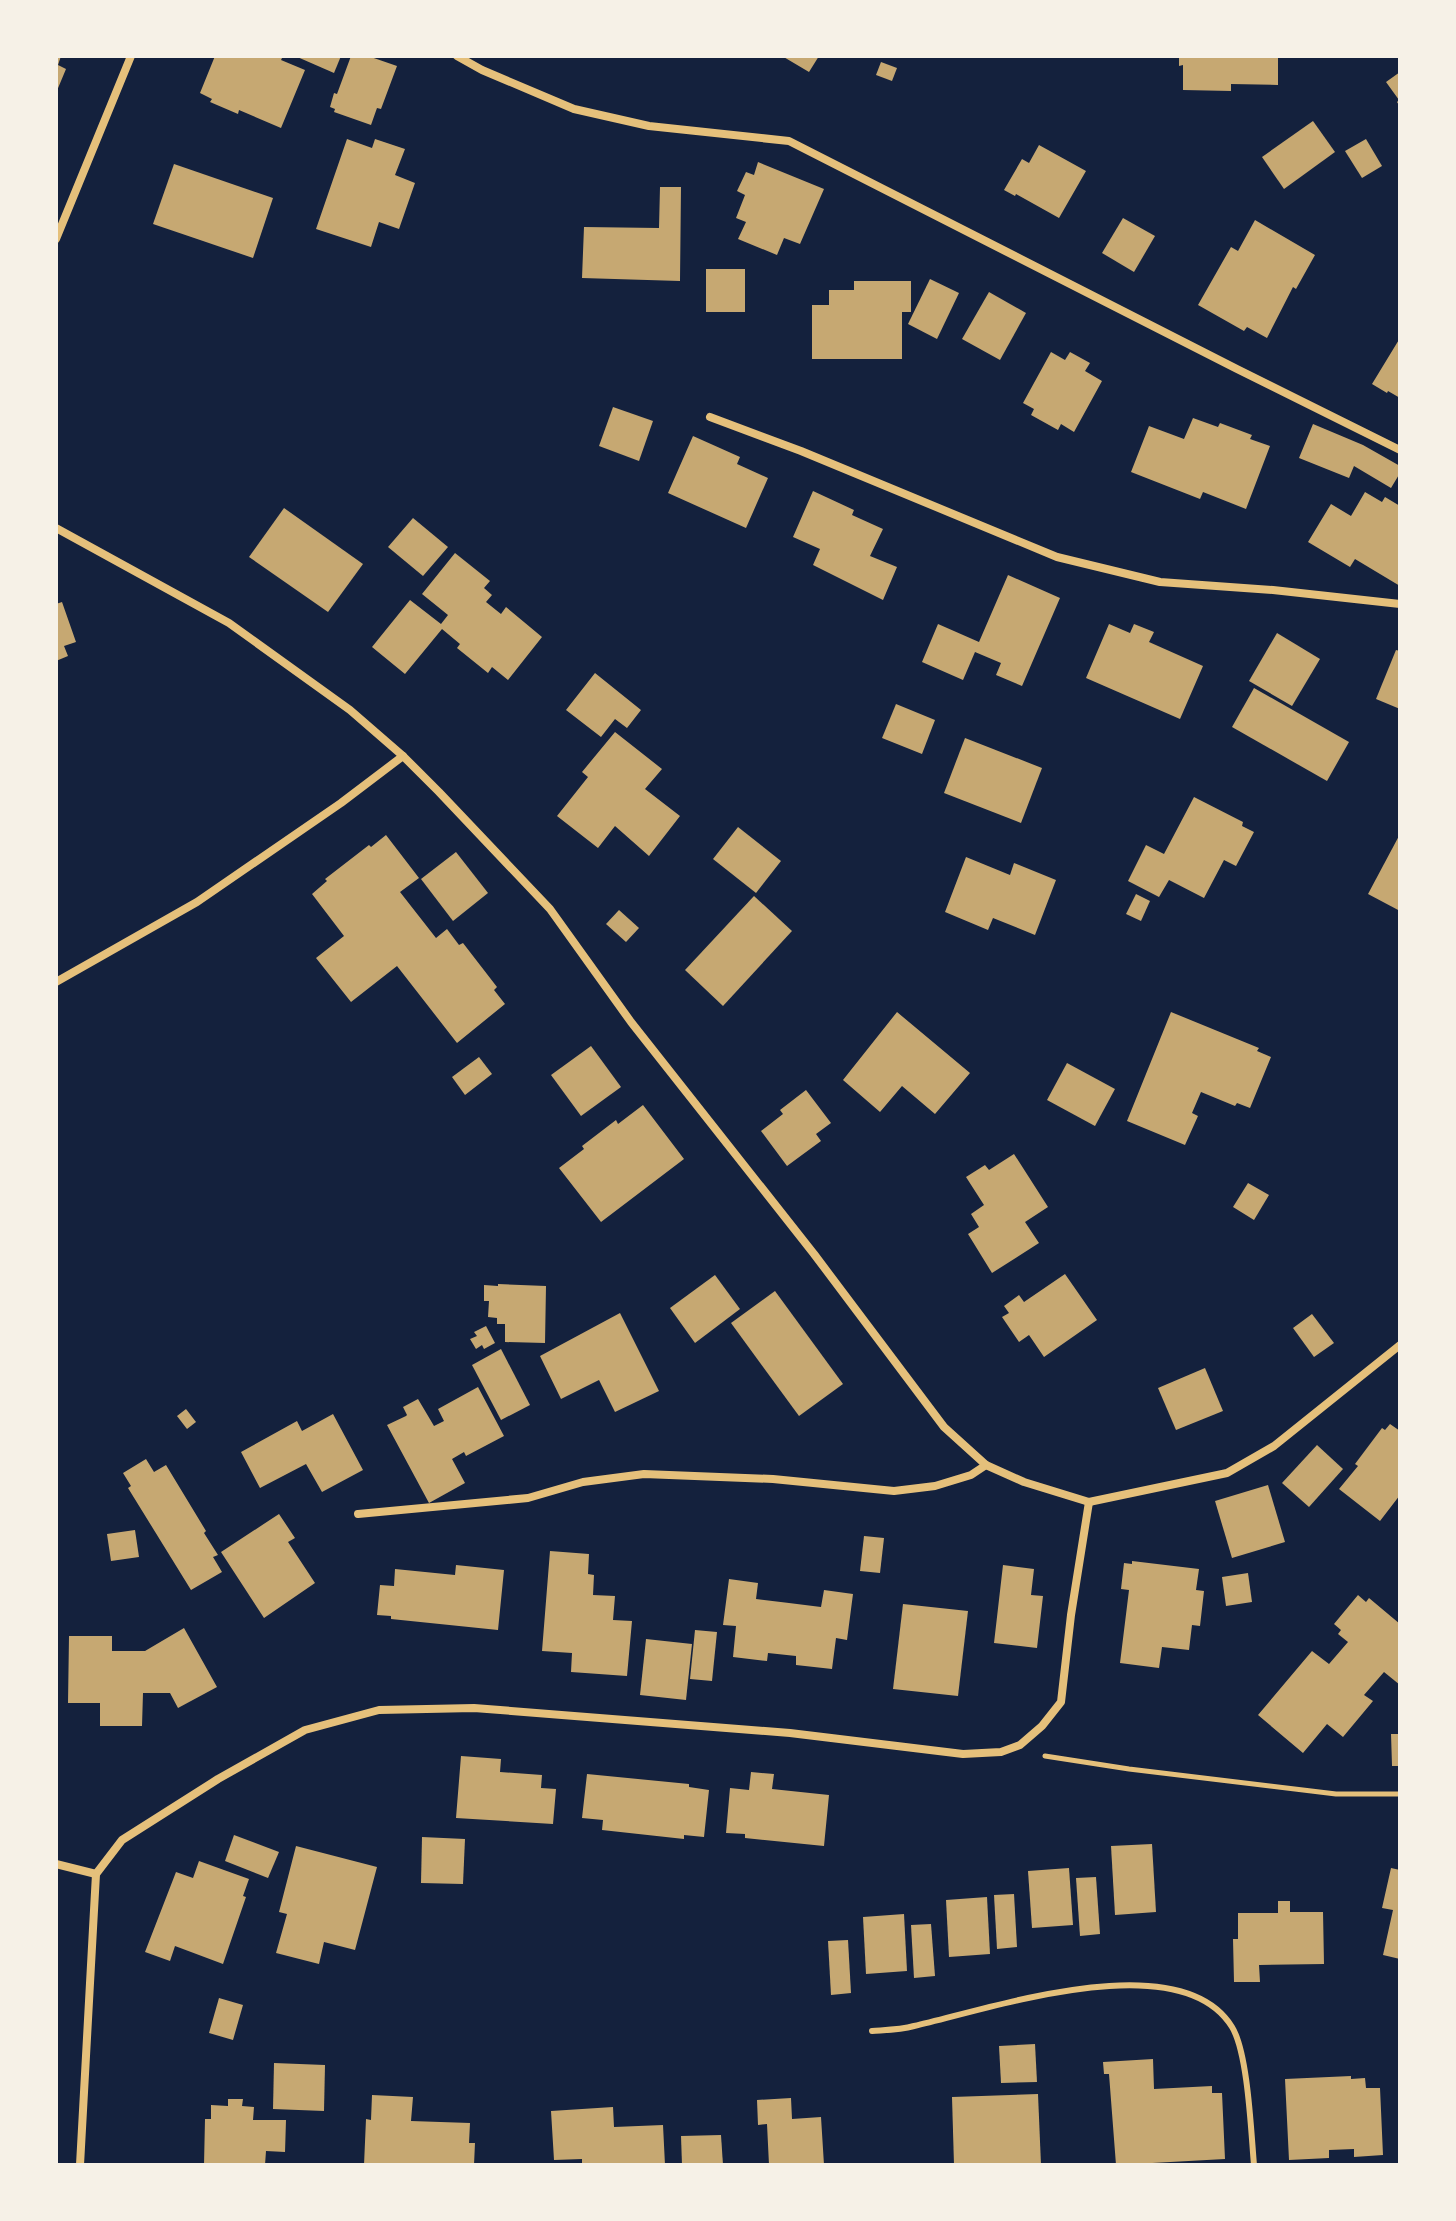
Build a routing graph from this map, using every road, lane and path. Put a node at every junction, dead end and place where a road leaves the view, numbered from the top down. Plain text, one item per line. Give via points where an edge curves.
1 (131, 56) edge
2 (457, 56) edge
3 (56, 239) edge
4 (710, 417) dead end
5 (1400, 450) edge
6 (56, 528) edge
7 (1400, 604) edge
8 (403, 756) junction
9 (56, 982) edge
10 (1400, 1345) edge
11 (986, 1465) junction
12 (1089, 1502) junction
13 (358, 1514) dead end
14 (1030, 1736) junction
15 (1400, 1794) edge
16 (56, 1864) edge
17 (96, 1874) junction
18 (872, 2031) dead end
19 (80, 2165) edge
20 (1254, 2165) edge

1 - 3 street
2 - 5 street via 574,109 649,126 789,141
4 - 7 street via 1057,557 1160,582
6 - 8 street via 229,623 350,710
8 - 9 street via 197,902
8 - 11 street via 550,909 944,1427
10 - 12 street via 1274,1446 1227,1473
11 - 12 street
11 - 13 street via 935,1486 894,1491 644,1474 583,1482 528,1498
12 - 14 street via 1061,1702
14 - 15 path via 1045,1756 1336,1794
14 - 17 street via 1001,1752 963,1754 790,1733 474,1708 379,1710 305,1730 218,1779 122,1840
16 - 17 street
17 - 19 street
18 - 20 lane via 910,2028 1097,1986 1140,1985 1187,1993 1207,2002 1234,2029 1243,2062

